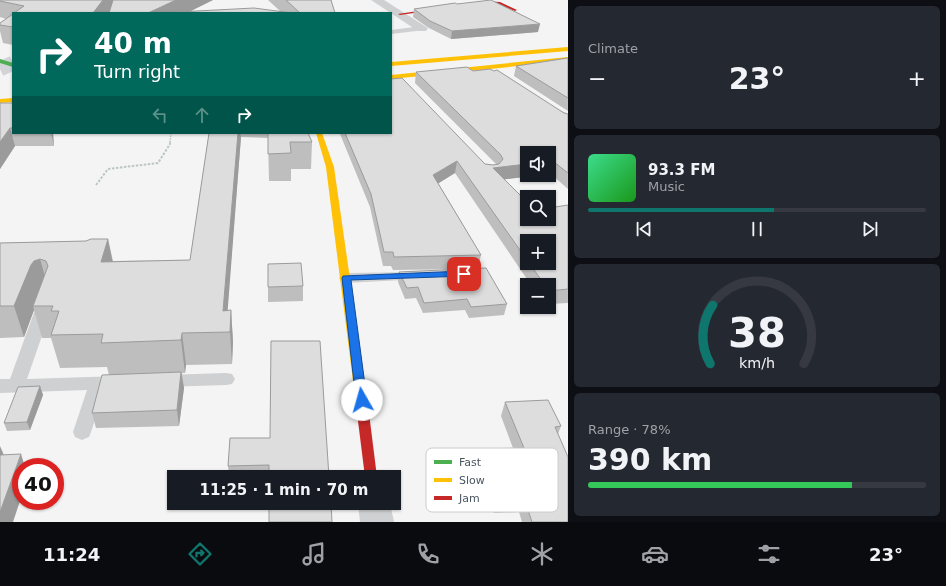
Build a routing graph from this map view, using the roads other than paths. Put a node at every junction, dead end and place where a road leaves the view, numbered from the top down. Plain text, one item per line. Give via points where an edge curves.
1 (376, 0) edge
2 (516, 10) dead end
3 (400, 14) junction
4 (422, 28) joint
5 (392, 32) edge
6 (568, 42) edge
7 (568, 50) edge
8 (392, 56) edge
9 (568, 59) edge
10 (0, 61) edge
11 (12, 65) edge
12 (488, 68) junction
13 (397, 76) edge
14 (508, 81) edge
15 (12, 100) edge
16 (0, 101) edge
17 (12, 106) edge
18 (0, 108) edge
19 (319, 134) edge
20 (432, 275) edge
21 (346, 278) junction
22 (48, 296) edge
23 (226, 379) dead end
24 (98, 383) junction
25 (8, 386) edge
26 (82, 432) dead end
27 (370, 470) edge
28 (375, 510) edge
29 (377, 522) edge

1 - 3 street
2 - 3 main road via 492,2
3 - 4 street
4 - 5 lane
6 - 8 main road
7 - 13 main road
9 - 12 main road
10 - 11 main road
12 - 13 main road
12 - 14 street
15 - 16 main road
17 - 18 main road
19 - 21 main road via 330,167
20 - 21 lane
21 - 27 main road
22 - 25 lane
23 - 24 lane
24 - 25 lane
24 - 26 lane
28 - 29 street

